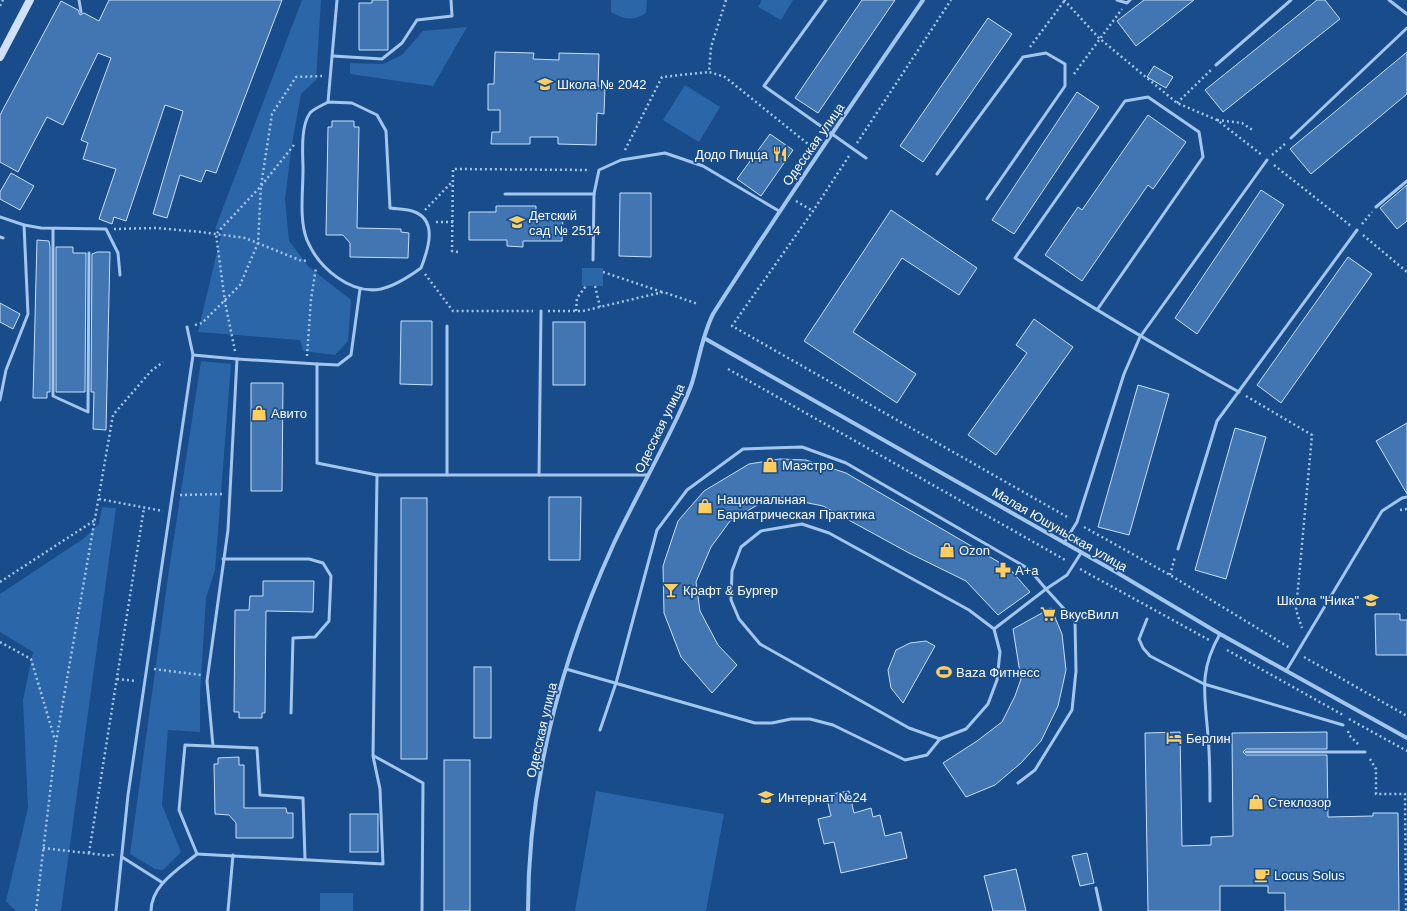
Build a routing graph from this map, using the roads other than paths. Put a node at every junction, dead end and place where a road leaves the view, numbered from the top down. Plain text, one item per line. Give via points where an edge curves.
1 (30, 0) edge
2 (79, 0) edge
3 (337, 0) edge
4 (451, 0) edge
5 (826, 0) edge
6 (923, 0) edge
7 (1117, 0) edge
8 (1291, 0) edge
9 (1389, 0) edge
10 (1129, 1) edge
11 (81, 12) dead end
12 (1407, 14) edge
13 (1407, 28) edge
14 (0, 56) edge
15 (333, 56) junction
16 (1216, 65) road end
17 (328, 102) junction
18 (833, 134) junction
19 (1291, 138) road end
20 (866, 158) dead end
21 (1267, 160) road end
22 (937, 174) dead end
23 (1407, 181) edge
24 (505, 194) dead end
25 (594, 194) junction
26 (987, 199) dead end
27 (1376, 207) road end
28 (778, 211) junction
29 (0, 217) edge
30 (24, 225) junction
31 (53, 229) junction
32 (1357, 230) road end
33 (90, 254) dead end
34 (593, 260) dead end
35 (120, 275) dead end
36 (360, 289) junction
37 (1097, 310) junction
38 (541, 311) road end
39 (447, 326) dead end
40 (187, 327) road end
41 (1140, 337) junction
42 (704, 338) junction
43 (193, 355) junction
44 (237, 359) junction
45 (317, 364) junction
46 (1239, 392) junction
47 (0, 400) edge
48 (378, 475) junction
49 (446, 475) junction
50 (540, 475) junction
51 (648, 475) junction
52 (1407, 497) edge
53 (1064, 543) junction
54 (1178, 549) road end
55 (1081, 553) junction
56 (224, 560) junction
57 (1046, 588) junction
58 (1147, 619) dead end
59 (994, 629) junction
60 (1220, 634) junction
61 (566, 669) junction
62 (1286, 671) junction
63 (616, 682) junction
64 (1204, 684) junction
65 (291, 713) dead end
66 (1343, 725) dead end
67 (600, 730) dead end
68 (1407, 738) edge
69 (940, 739) junction
70 (213, 746) junction
71 (1246, 752) dead end
72 (1365, 752) dead end
73 (374, 756) junction
74 (1018, 782) dead end
75 (1210, 801) dead end
76 (197, 854) junction
77 (233, 855) junction
78 (122, 857) junction
79 (305, 859) junction
80 (163, 882) junction
81 (1096, 888) dead end
82 (116, 911) edge
83 (151, 911) edge
84 (228, 911) edge
85 (422, 911) edge
86 (528, 911) edge
87 (1101, 911) edge

1 - 14 street
2 - 11 lane
3 - 15 lane
4 - 15 lane via 452,16 417,20 402,43 382,59
5 - 18 lane via 764,86
6 - 18 street, Одесская улица
7 - 10 lane
8 - 16 lane
9 - 12 lane
13 - 19 lane
15 - 17 lane
17 - 36 lane via 310,113 303,134 304,217 307,239 317,260 337,277
17 - 36 lane via 352,104 377,115 386,131 390,208 414,212 427,222 431,236 421,268 381,289
18 - 20 lane
18 - 28 street, Одесская улица
21 - 41 lane
22 - 26 lane via 1023,57 1046,52 1065,64 1065,86
23 - 27 lane
24 - 25 lane
25 - 28 lane via 599,170 621,160 665,153 703,166
25 - 34 lane
28 - 42 street, Одесская улица via 713,314
29 - 30 lane
30 - 31 lane
30 - 47 lane via 28,314 6,370
31 - 33 lane via 53,396 88,412
31 - 35 lane via 106,229 118,253
32 - 46 lane
36 - 45 lane via 351,355 338,365
37 - 37 lane via 1204,157 1199,132 1148,97 1125,101 1015,258
37 - 41 lane
38 - 50 lane
39 - 49 lane
40 - 43 lane
41 - 46 lane
41 - 53 lane via 1124,374 1077,522
42 - 51 street, Одесская улица via 692,385
42 - 53 street, Малая Юшуньская улица
43 - 44 lane
43 - 78 lane via 128,795
44 - 45 lane
44 - 56 lane
45 - 48 lane via 317,463
46 - 54 lane via 1217,421
48 - 49 lane
48 - 73 lane
49 - 50 lane
50 - 51 lane
51 - 61 street, Одесская улица via 614,543 587,607
52 - 62 lane via 1382,511
53 - 55 street, Малая Юшуньская улица
55 - 57 lane via 1067,575
55 - 60 street, Малая Юшуньская улица
56 - 65 lane via 309,560 323,563 331,576 329,621 315,637 293,638
56 - 70 lane via 208,676
57 - 59 lane
57 - 63 lane via 1029,569 846,463 802,447 743,449 687,490 657,530
57 - 74 lane via 1075,622 1076,672 1072,710 1035,770
58 - 64 lane via 1140,638 1143,648 1150,656
59 - 69 lane via 1000,652 997,680 988,704 966,729
59 - 69 lane via 969,610 836,537 802,524 761,531 741,547 732,571 732,600 739,619 760,644 909,728
60 - 62 street, Малая Юшуньская улица
60 - 64 lane via 1210,652
61 - 63 lane
61 - 86 street, Одесская улица via 541,766 533,820
62 - 68 street, Малая Юшуньская улица
63 - 67 lane
63 - 69 lane via 755,723 810,719 833,725 905,760 927,755
64 - 66 lane
64 - 75 lane via 1209,738
70 - 76 lane via 185,744 179,810
70 - 79 lane via 257,748 260,796 303,798
71 - 72 lane
73 - 79 lane via 380,789 383,864
73 - 85 lane via 423,783
76 - 77 lane
76 - 80 lane
77 - 79 lane
77 - 84 lane
78 - 80 lane
78 - 82 lane
80 - 83 lane via 151,900
81 - 87 lane

